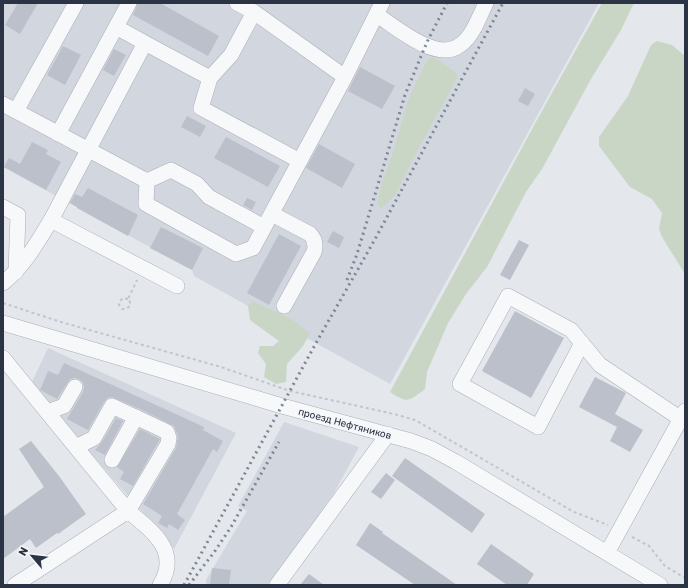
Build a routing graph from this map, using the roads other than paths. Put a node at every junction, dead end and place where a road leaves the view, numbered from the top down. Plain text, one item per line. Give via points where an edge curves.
1 (76, 3) edge
2 (129, 3) edge
3 (237, 3) edge
4 (486, 3) edge
5 (380, 9) edge
6 (254, 12) junction
7 (116, 27) junction
8 (145, 42) junction
9 (346, 77) junction
10 (210, 78) junction
11 (9, 107) edge
12 (58, 134) junction
13 (88, 150) junction
14 (300, 161) junction
15 (147, 181) junction
16 (3, 207) edge
17 (51, 220) junction
18 (268, 220) junction
19 (16, 272) junction
20 (3, 283) edge
21 (177, 286) dead end
22 (284, 306) dead end
23 (3, 323) edge
24 (582, 343) junction
25 (4, 360) edge
26 (75, 387) dead end
27 (47, 412) junction
28 (683, 415) edge
29 (136, 417) junction
30 (388, 434) junction
31 (76, 447) junction
32 (112, 460) dead end
33 (128, 511) junction
34 (607, 553) junction
35 (14, 585) edge
36 (160, 585) edge
37 (277, 585) edge
38 (660, 585) edge

1 - 11 street
2 - 7 street
3 - 6 street
4 - 5 street via 464,41 459,46 447,50 436,49 419,42
5 - 9 street
6 - 9 street
6 - 10 street via 231,55
7 - 8 street
7 - 12 street
8 - 10 street
8 - 13 street
9 - 14 street
10 - 14 street via 201,108
11 - 12 street
12 - 13 street
13 - 15 street
13 - 17 street
14 - 18 street
15 - 18 street via 171,170 197,184 209,196
15 - 18 street via 146,204 236,254 253,248
16 - 19 street via 18,215
17 - 19 street
17 - 21 street
18 - 22 street via 310,234 315,242 314,252
19 - 20 street
23 - 30 street, проезд Нефтяников via 282,406
24 - 24 street via 571,330 508,296 460,384 538,427
24 - 28 street via 600,365
25 - 27 street
26 - 27 street via 64,406
27 - 31 street
28 - 34 street
29 - 31 street via 112,406 94,438
29 - 32 street
29 - 33 street via 161,428 167,432 169,438 168,444
30 - 34 street, проезд Нефтяников via 456,462
30 - 37 street
31 - 33 street
33 - 35 street
33 - 36 street via 162,542 168,567
34 - 38 street, проезд Нефтяников

